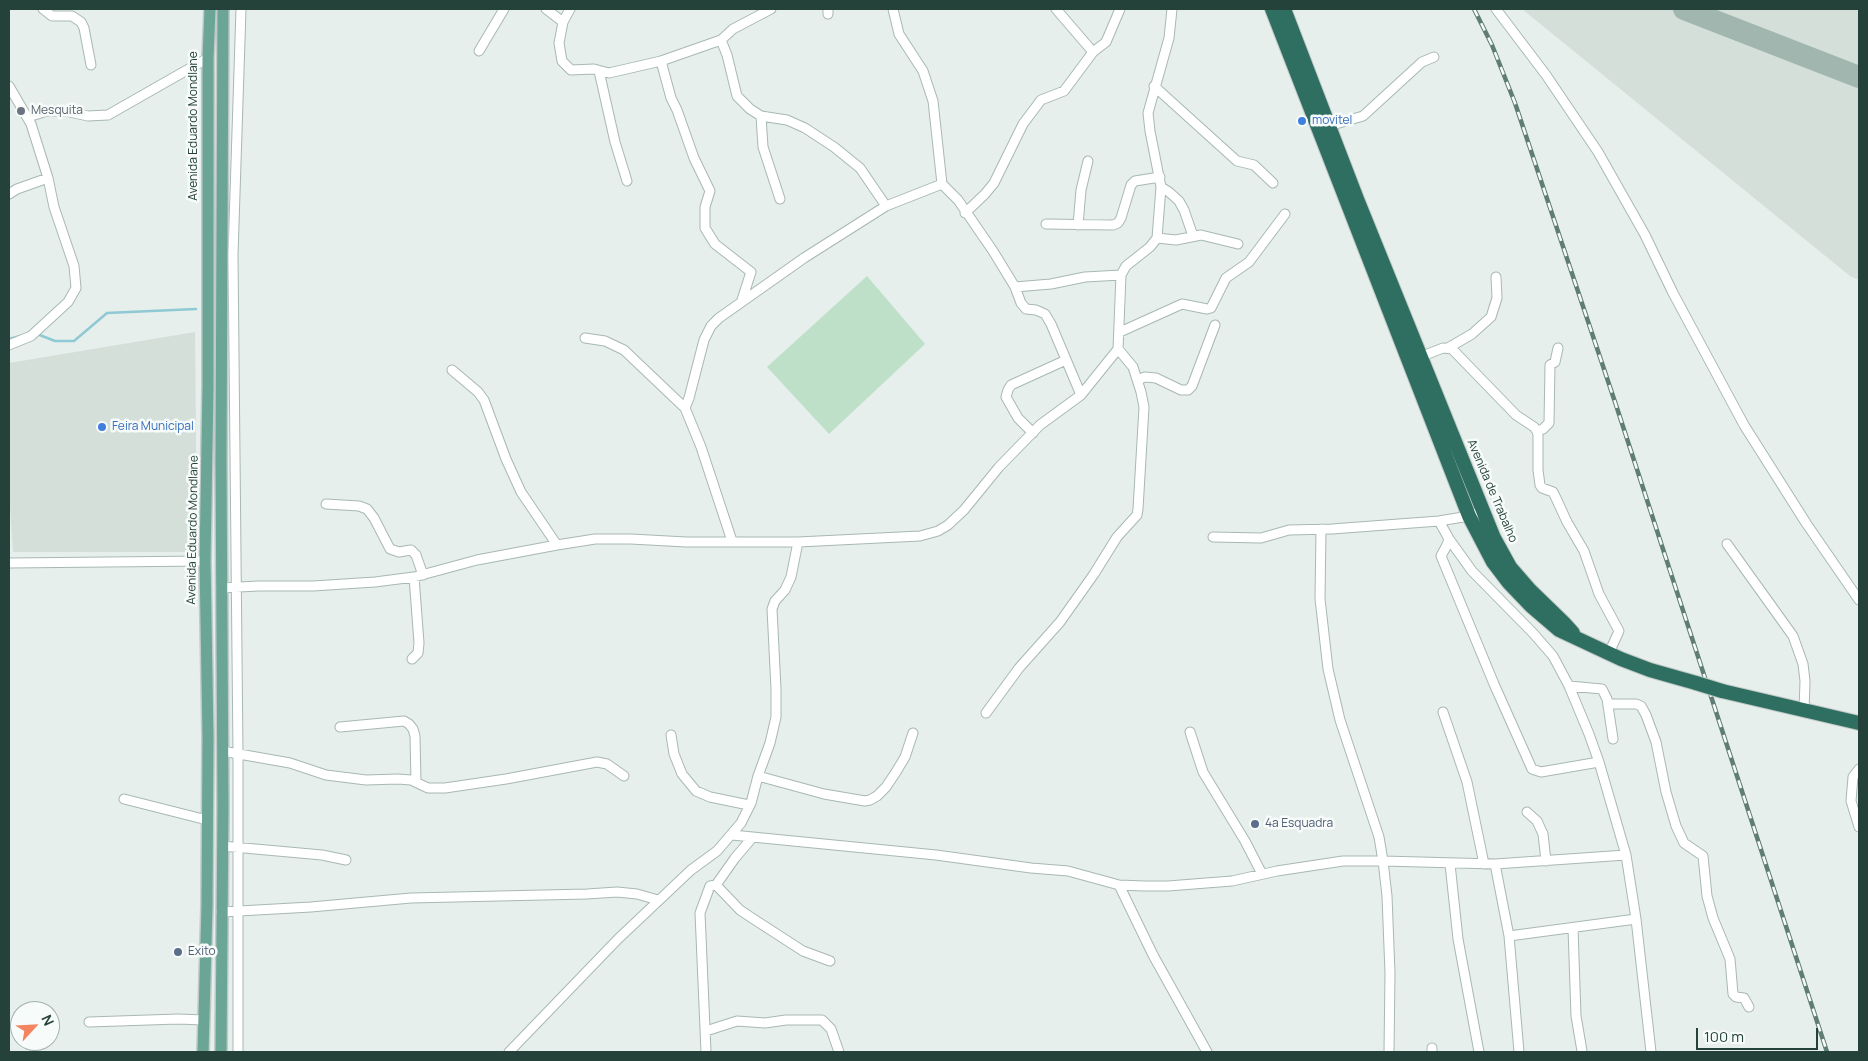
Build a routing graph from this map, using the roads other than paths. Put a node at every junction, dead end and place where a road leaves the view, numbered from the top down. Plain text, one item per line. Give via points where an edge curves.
1 (43, 9) edge
2 (210, 9) edge
3 (223, 9) edge
4 (241, 9) edge
5 (504, 9) edge
6 (546, 9) edge
7 (570, 9) edge
8 (771, 9) edge
9 (893, 9) edge
10 (1056, 9) edge
11 (1120, 9) edge
12 (1172, 9) edge
13 (1272, 9) edge
14 (1284, 9) edge
15 (1496, 9) edge
16 (563, 22) junction
17 (721, 40) junction
18 (479, 51) dead end
19 (1093, 52) junction
20 (1434, 57) dead end
21 (208, 58) junction
22 (662, 60) junction
23 (91, 65) dead end
24 (599, 71) junction
25 (1305, 80) junction
26 (9, 86) edge
27 (1154, 86) junction
28 (761, 116) junction
29 (28, 117) junction
30 (1329, 126) junction
31 (1088, 160) dead end
32 (1160, 177) junction
33 (48, 178) junction
34 (627, 181) dead end
35 (1273, 183) dead end
36 (942, 184) junction
37 (1161, 187) junction
38 (9, 194) edge
39 (780, 199) dead end
40 (1352, 201) junction
41 (886, 206) junction
42 (965, 213) junction
43 (1285, 214) dead end
44 (1046, 224) dead end
45 (1078, 225) junction
46 (1192, 236) junction
47 (1157, 238) junction
48 (1238, 244) dead end
49 (1121, 275) junction
50 (1496, 277) dead end
51 (1016, 287) junction
52 (1391, 299) junction
53 (742, 300) junction
54 (1215, 325) dead end
55 (1120, 332) junction
56 (585, 338) dead end
57 (9, 345) edge
58 (1118, 348) junction
59 (1448, 348) junction
60 (1558, 348) dead end
61 (1420, 357) junction
62 (1066, 360) junction
63 (452, 370) dead end
64 (1138, 380) junction
65 (1080, 395) junction
66 (685, 408) junction
67 (1440, 425) junction
68 (1537, 431) junction
69 (1033, 433) junction
70 (326, 504) dead end
71 (1475, 514) junction
72 (1439, 521) junction
73 (1322, 529) junction
74 (1213, 536) dead end
75 (1449, 539) junction
76 (732, 541) junction
77 (798, 542) junction
78 (1727, 544) dead end
79 (557, 545) junction
80 (222, 560) junction
81 (205, 561) junction
82 (13, 562) edge
83 (9, 572) edge
84 (423, 575) junction
85 (414, 577) junction
86 (222, 588) junction
87 (237, 588) junction
88 (1859, 600) edge
89 (1609, 653) junction
90 (412, 659) dead end
91 (1569, 686) junction
92 (1608, 704) junction
93 (1804, 711) junction
94 (1443, 712) dead end
95 (986, 713) dead end
96 (1820, 715) junction
97 (1859, 723) edge
98 (340, 727) dead end
99 (1859, 731) edge
100 (1190, 732) dead end
101 (913, 733) dead end
102 (671, 735) dead end
103 (1613, 739) dead end
104 (222, 751) junction
105 (238, 754) junction
106 (1599, 762) junction
107 (1859, 769) edge
108 (624, 776) dead end
109 (758, 776) junction
110 (416, 782) junction
111 (124, 799) dead end
112 (749, 806) junction
113 (1527, 812) dead end
114 (208, 820) junction
115 (1859, 827) edge
116 (732, 835) junction
117 (752, 838) junction
118 (222, 846) junction
119 (238, 848) junction
120 (1626, 855) junction
121 (346, 860) dead end
122 (1383, 861) junction
123 (1546, 861) junction
124 (1450, 864) junction
125 (1484, 864) junction
126 (1495, 864) junction
127 (207, 869) junction
128 (222, 870) junction
129 (1262, 874) junction
130 (716, 885) junction
131 (1119, 885) junction
132 (658, 900) junction
133 (237, 911) junction
134 (221, 912) junction
135 (1636, 919) junction
136 (1573, 928) junction
137 (1509, 936) junction
138 (830, 961) dead end
139 (1749, 1007) dead end
140 (204, 1020) junction
141 (89, 1022) dead end
142 (706, 1031) junction
143 (1582, 1051) edge
144 (203, 1052) edge
145 (221, 1052) edge
146 (238, 1052) edge
147 (509, 1052) edge
148 (706, 1052) edge
149 (839, 1052) edge
150 (1207, 1052) edge
151 (1389, 1052) edge
152 (1479, 1052) edge
153 (1519, 1052) edge
154 (1651, 1052) edge

1 - 23 street via 52,16 72,16 81,22
2 - 21 main road, Avenida Eduardo Mondlane
3 - 80 main road
4 - 87 street via 233,255
5 - 18 street
6 - 16 street
7 - 16 street
8 - 17 street via 733,29
9 - 36 street via 899,34 923,70 933,101
10 - 19 street
11 - 19 street via 1106,42
12 - 27 street via 1168,38
13 - 25 highway, Avenida de Trabalho
14 - 25 highway, Avenida de Trabalho
15 - 88 street via 1598,152 1744,425
16 - 24 street via 559,43 562,61 571,70
17 - 22 street
17 - 28 street via 737,96
19 - 42 street via 1064,91 1041,100 1023,124 994,183
20 - 30 street via 1422,62 1364,116
21 - 29 street via 108,115 88,116 64,110
21 - 81 main road, Avenida Eduardo Mondlane
22 - 24 street via 609,73
22 - 53 street via 668,89 710,192 704,207 705,228 714,244 751,272
24 - 34 street
25 - 30 highway, Avenida de Trabalho
25 - 40 highway, Avenida de Trabalho
26 - 29 street
27 - 32 street via 1148,113
27 - 35 street via 1237,162 1254,165
28 - 39 street via 763,147
28 - 41 street via 787,120 834,147 860,168
29 - 33 street
30 - 40 highway, Avenida de Trabalho
31 - 45 street
32 - 37 street
32 - 45 street via 1135,181 1130,185 1118,223
33 - 38 street
33 - 57 street via 74,266 76,288 68,302 31,336
36 - 41 street
36 - 42 street via 958,200
37 - 46 street via 1179,202
37 - 47 street
40 - 52 highway, Avenida de Trabalho
41 - 53 street
42 - 51 street
43 - 55 street via 1249,262 1226,278 1211,308 1182,304
44 - 45 street
46 - 47 street via 1176,240
46 - 48 street via 1209,235
47 - 49 street via 1126,266
49 - 51 street
49 - 55 street
50 - 59 street via 1497,298 1491,317 1472,334
51 - 62 street via 1026,309 1045,314
52 - 61 highway, Avenida de Trabalho
52 - 67 highway, Avenida de Trabalho
53 - 66 street via 711,326
54 - 64 street via 1188,390 1156,378 1145,376
55 - 58 street
56 - 66 street via 605,341 624,350
58 - 64 street via 1133,367
58 - 65 street
59 - 61 street
59 - 68 street via 1516,415
60 - 68 street via 1555,362 1550,365 1549,423
61 - 67 highway, Avenida de Trabalho
62 - 65 street
62 - 69 street via 1011,385 1008,390 1006,397 1018,418
63 - 79 street via 484,400 522,492
64 - 95 street via 1144,407 1137,515 1120,532 1060,622 1019,668
65 - 69 street
66 - 76 street
67 - 71 highway, Avenida de Trabalho
68 - 89 street via 1540,485 1553,492 1584,551 1598,594 1619,631
69 - 77 street via 999,467 964,510 938,531 920,536
70 - 84 street via 367,509 390,549 399,552 411,550
71 - 72 street
71 - 89 highway, Avenida de Trabalho via 1530,590 1577,638
72 - 73 street
72 - 75 street
73 - 74 street via 1289,530 1261,538
73 - 122 street via 1320,599 1328,669 1340,720 1378,836
75 - 91 street via 1472,571 1546,647
75 - 106 street via 1441,556 1532,769 1541,772
76 - 77 street
76 - 79 street via 631,538
77 - 109 street via 791,577 772,609 776,717
78 - 93 street via 1792,636 1803,664
79 - 84 street via 477,560
80 - 81 main road
80 - 86 main road
81 - 82 street
81 - 114 main road, Avenida Eduardo Mondlane
82 - 83 street
84 - 85 street
85 - 87 street via 322,586
85 - 90 street via 419,642 418,653
86 - 87 street
86 - 104 main road
87 - 105 street
89 - 93 highway, bridge via 1696,684
91 - 92 street via 1602,689
91 - 106 street
92 - 103 street
92 - 139 street via 1636,704 1646,715 1656,742 1676,826 1684,843 1702,856 1713,918 1730,959 1733,994 1744,998
93 - 96 highway
94 - 125 street via 1467,782
96 - 97 highway
96 - 99 highway
98 - 110 street via 404,721 409,724 414,736
100 - 129 street via 1203,772
101 - 109 street via 896,772 886,787 870,800 824,794
102 - 112 street via 682,774 696,791
104 - 105 street
104 - 118 main road
105 - 110 street via 290,763 326,775
105 - 119 street
106 - 120 street
107 - 115 street via 1854,777 1851,801
108 - 110 street via 607,764 596,762 445,788 428,788
109 - 112 street
111 - 114 street
112 - 116 street
113 - 123 street via 1537,821 1543,834
114 - 127 main road, Avenida Eduardo Mondlane
116 - 117 street
116 - 132 street
117 - 130 street
117 - 131 street via 1068,871
118 - 119 street
118 - 128 main road
119 - 121 street
119 - 133 street
120 - 123 street
120 - 135 street
122 - 124 street
122 - 129 street via 1334,862
122 - 151 street via 1390,973
123 - 126 street
124 - 125 street
124 - 152 street via 1458,940
125 - 126 street
126 - 137 street
127 - 128 main road
127 - 140 main road, Avenida Eduardo Mondlane
128 - 134 main road
129 - 131 street via 1168,886
130 - 138 street via 740,910 803,951
130 - 142 street via 710,886 700,912
131 - 150 street via 1152,955
132 - 133 street via 617,892 411,898
132 - 147 street
133 - 134 street
133 - 146 street
134 - 145 main road
135 - 136 street
135 - 154 street
136 - 137 street
136 - 143 street via 1576,1016
137 - 153 street
140 - 141 street
140 - 144 main road, Avenida Eduardo Mondlane
142 - 148 street
142 - 149 street via 737,1021 822,1020 831,1029

